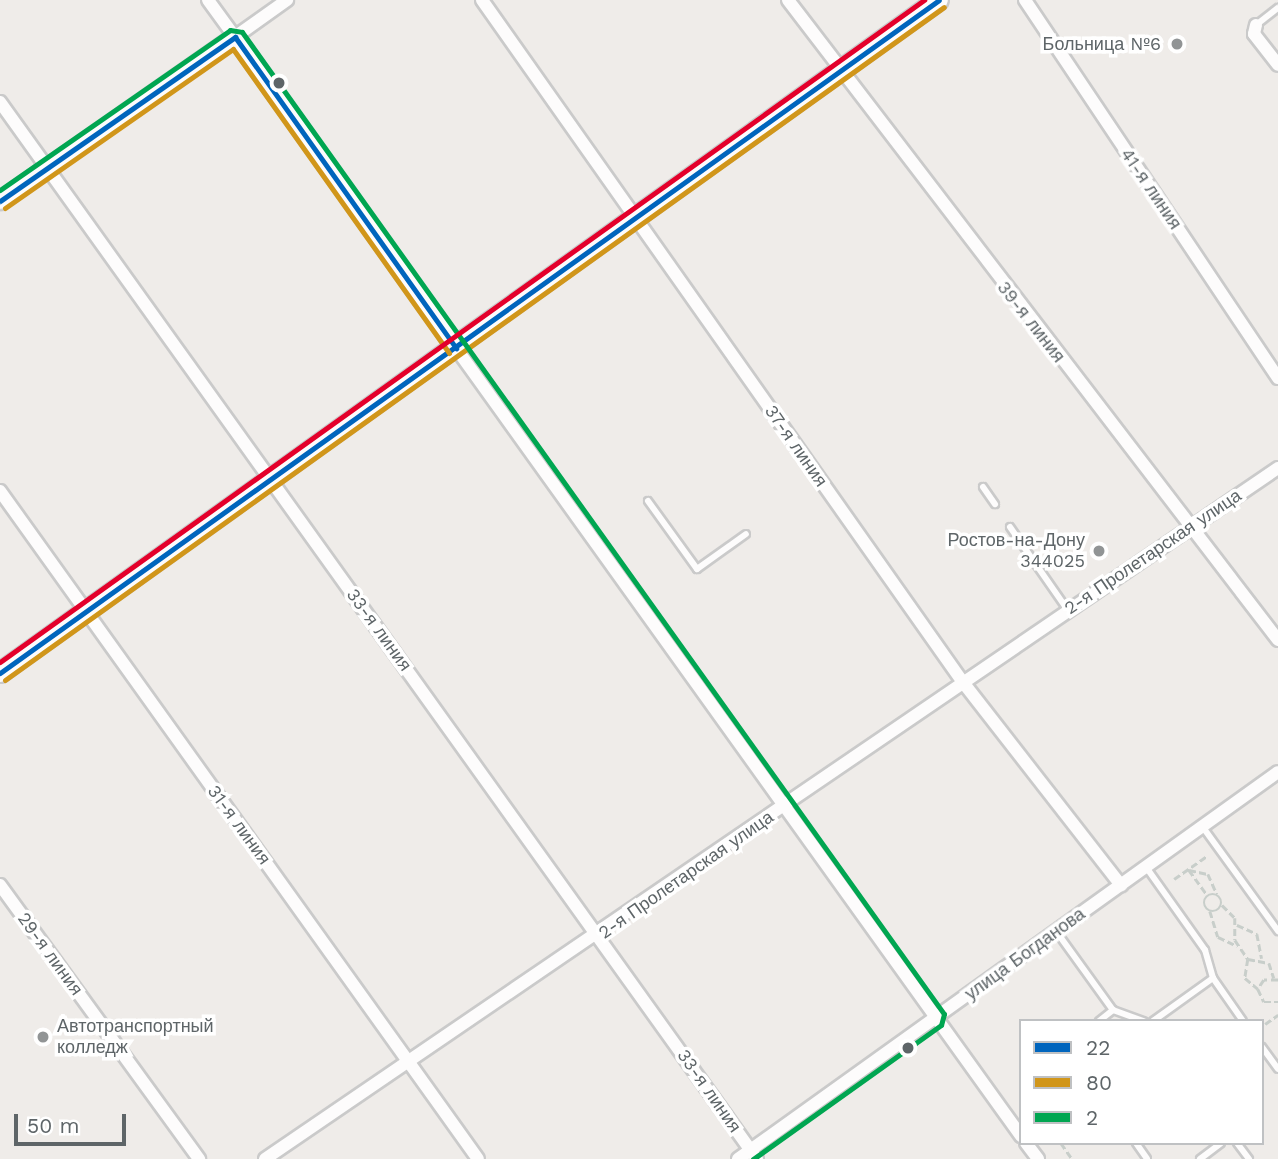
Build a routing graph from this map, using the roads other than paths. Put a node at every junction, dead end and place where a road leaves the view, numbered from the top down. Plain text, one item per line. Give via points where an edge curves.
1 (208, 0) edge
2 (287, 0) edge
3 (482, 0) edge
4 (788, 0) edge
5 (939, 0) edge
6 (1025, 0) edge
7 (1278, 8) edge
8 (1256, 25) joint
9 (235, 37) junction
10 (1278, 65) edge
11 (837, 71) junction
12 (0, 102) edge
13 (47, 166) junction
14 (0, 201) edge
15 (635, 218) junction
16 (456, 348) junction
17 (1278, 377) edge
18 (1278, 468) edge
19 (272, 481) junction
20 (983, 487) dead end
21 (0, 491) edge
22 (648, 501) dead end
23 (995, 504) dead end
24 (1010, 527) dead end
25 (1191, 528) junction
26 (746, 534) dead end
27 (1067, 608) junction
28 (87, 612) junction
29 (1278, 640) edge
30 (0, 673) edge
31 (962, 681) junction
32 (1278, 772) edge
33 (787, 805) junction
34 (1202, 826) junction
35 (1146, 867) junction
36 (0, 885) edge
37 (1121, 885) junction
38 (1056, 931) junction
39 (1278, 931) edge
40 (598, 936) junction
41 (1213, 978) junction
42 (1113, 1010) junction
43 (936, 1018) junction
44 (1102, 1019) edge
45 (1138, 1019) edge
46 (1156, 1019) edge
47 (1242, 1019) edge
48 (1264, 1050) edge
49 (410, 1063) junction
50 (1278, 1069) edge
51 (1019, 1133) edge
52 (1219, 1145) edge
53 (754, 1154) edge
54 (199, 1159) edge
55 (265, 1159) edge
56 (478, 1159) edge
57 (738, 1159) edge
58 (1200, 1159) edge

1 - 9 street
2 - 9 street
3 - 15 street, 37-я линия
4 - 11 street, 39-я линия
5 - 11 main road
6 - 17 street, 41-я линия
7 - 8 lane
8 - 10 street via 1254,34
9 - 13 street
9 - 16 street
11 - 15 main road
11 - 25 street, 39-я линия
12 - 13 street, 33-я линия
13 - 14 street
13 - 19 street, 33-я линия
15 - 16 main road
15 - 31 street, 37-я линия
16 - 19 main road
16 - 33 street
18 - 25 street, 2-я Пролетарская улица
19 - 28 main road
19 - 40 street, 33-я линия
20 - 23 lane
21 - 28 street, 31-я линия
22 - 26 lane via 697,569
24 - 27 lane
25 - 27 street, 2-я Пролетарская улица
25 - 29 street, 39-я линия
27 - 31 street, 2-я Пролетарская улица
28 - 30 main road
28 - 49 street, 31-я линия
31 - 33 street, 2-я Пролетарская улица
31 - 37 street, 37-я линия
32 - 34 street, улица Богданова
33 - 40 street, 2-я Пролетарская улица
33 - 43 street
34 - 35 street, улица Богданова
34 - 39 lane
35 - 37 street, улица Богданова
35 - 41 lane via 1205,950
36 - 54 street, 29-я линия
37 - 38 street, улица Богданова
38 - 42 lane
38 - 43 street, улица Богданова
40 - 49 street, 2-я Пролетарская улица
40 - 53 street, 33-я линия
41 - 46 lane
41 - 47 lane
42 - 44 lane
42 - 45 lane
43 - 51 street
43 - 53 street, улица Богданова
48 - 50 lane
49 - 55 street, 2-я Пролетарская улица
49 - 56 street, 31-я линия
52 - 58 lane
53 - 57 street, улица Богданова

